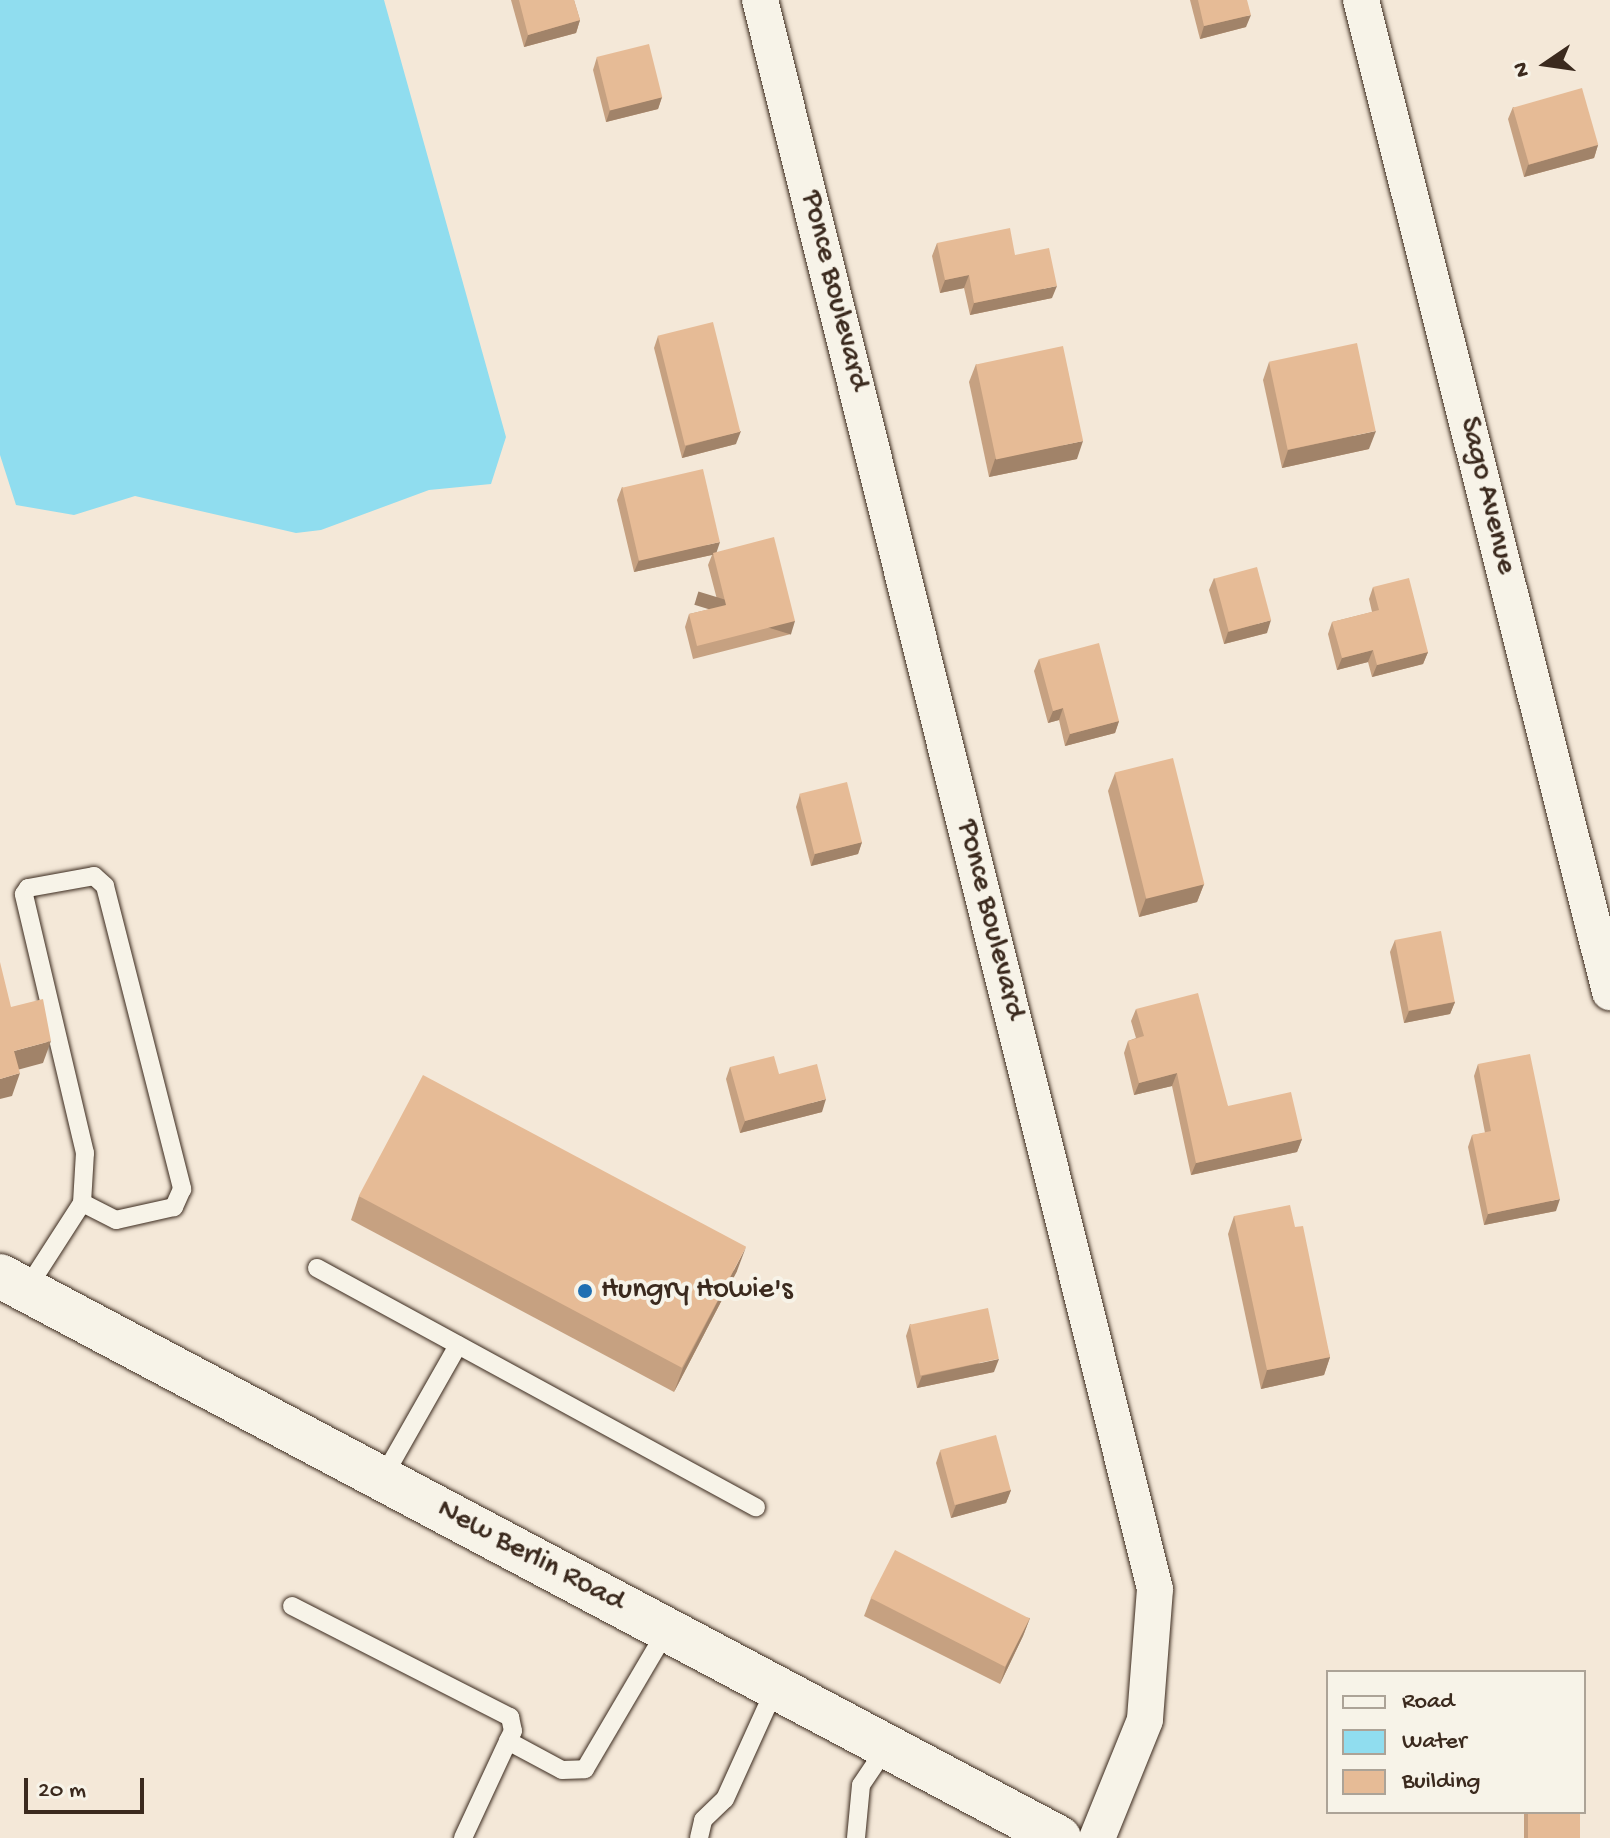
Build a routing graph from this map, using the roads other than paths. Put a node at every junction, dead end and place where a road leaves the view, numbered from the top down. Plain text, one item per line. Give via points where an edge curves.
1 (760, 0) edge
2 (1361, 0) edge
3 (1610, 992) edge
4 (82, 1203) junction
5 (317, 1268) dead end
6 (13, 1283) edge
7 (458, 1345) junction
8 (382, 1479) junction
9 (756, 1507) dead end
10 (292, 1606) dead end
11 (667, 1630) junction
12 (775, 1689) junction
13 (508, 1741) junction
14 (886, 1748) junction
15 (463, 1838) edge
16 (699, 1838) edge
17 (856, 1838) edge
18 (1059, 1838) edge
19 (1097, 1838) edge

1 - 19 street, Ponce Boulevard via 1155,1589 1145,1720
2 - 3 street, Sago Avenue
4 - 4 lane via 83,1133 24,894 28,888 94,876 105,886 182,1189 174,1207 116,1220
4 - 6 lane
5 - 7 lane
6 - 8 street, New Berlin Road
7 - 8 lane
7 - 9 lane
8 - 11 street, New Berlin Road
10 - 13 lane via 510,1717 513,1731
11 - 12 street, New Berlin Road
11 - 13 lane via 585,1769 562,1770
12 - 14 street, New Berlin Road
12 - 16 lane via 725,1799 703,1820
13 - 15 lane
14 - 17 lane via 861,1785
14 - 18 street, New Berlin Road

